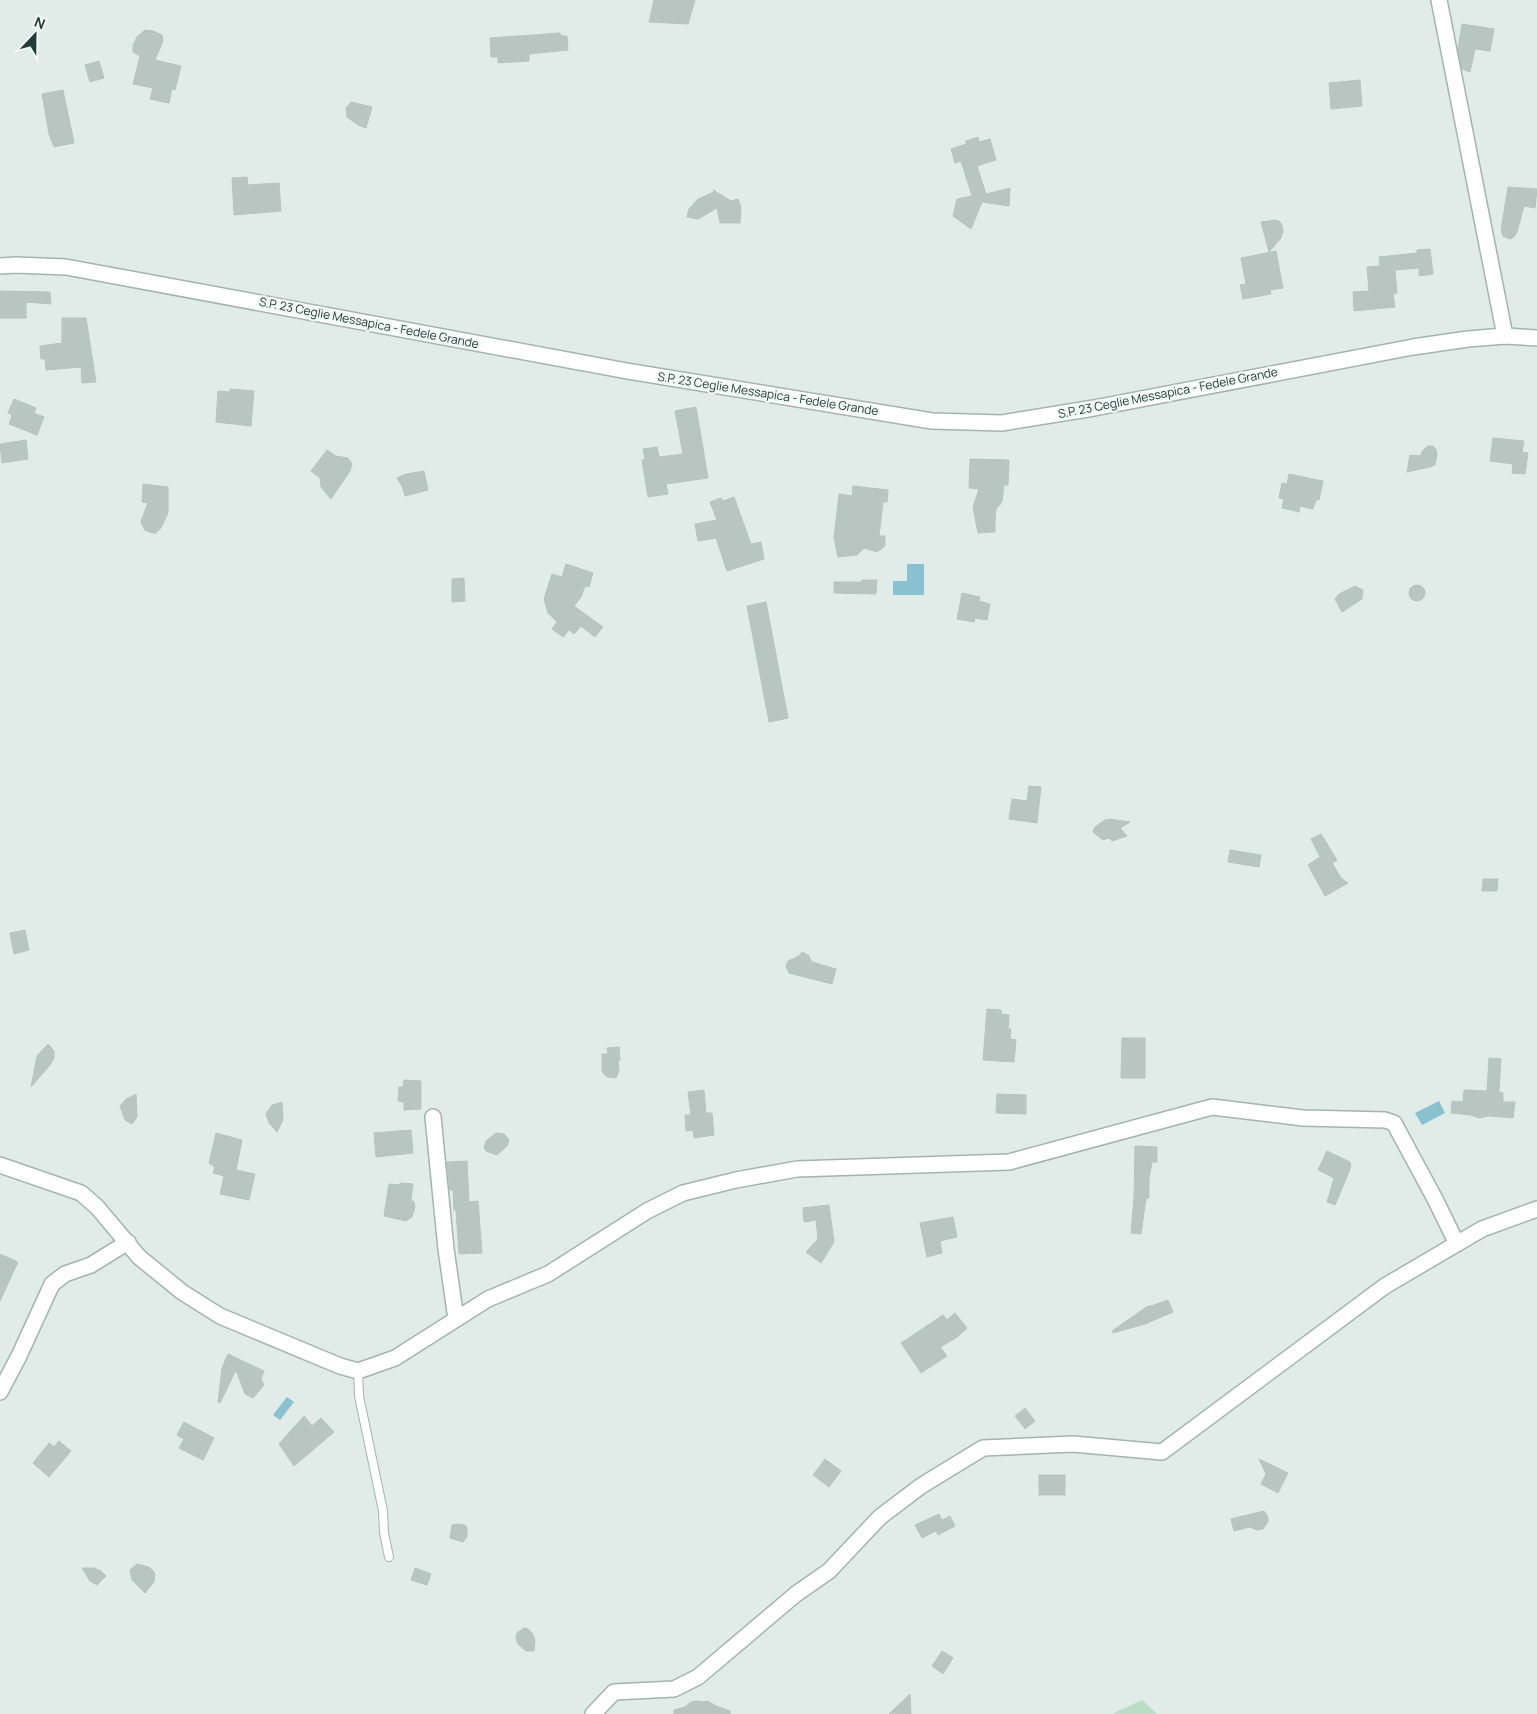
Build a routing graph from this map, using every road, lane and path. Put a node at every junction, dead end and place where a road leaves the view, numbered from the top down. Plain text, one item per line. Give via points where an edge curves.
1 (1439, 0) edge
2 (0, 266) edge
3 (1505, 336) junction
4 (1537, 338) edge
5 (433, 1117) dead end
6 (0, 1165) edge
7 (1537, 1209) edge
8 (128, 1242) junction
9 (1457, 1244) junction
10 (456, 1319) junction
11 (358, 1371) junction
12 (0, 1392) edge
13 (389, 1557) dead end
14 (593, 1714) edge

1 - 3 street
2 - 3 street, S.P. 23 Ceglie Messapica - Fedele Grande via 66,267 627,371 950,422 1002,424 1414,347
3 - 4 street, S.P. 23 Ceglie Messapica - Fedele Grande
5 - 10 street
6 - 8 street via 80,1193
7 - 9 street via 1482,1229
8 - 11 street via 139,1258 182,1292 220,1316
8 - 12 street via 52,1284
9 - 10 street via 1394,1122 1303,1118 1212,1107 1009,1162 797,1170 683,1193 647,1211 548,1274 488,1299
9 - 14 street via 1385,1286 1162,1452 1073,1444 982,1448 921,1486 880,1518 829,1571 796,1594 698,1677 674,1690 614,1692
10 - 11 street via 395,1358
11 - 13 lane via 359,1396

